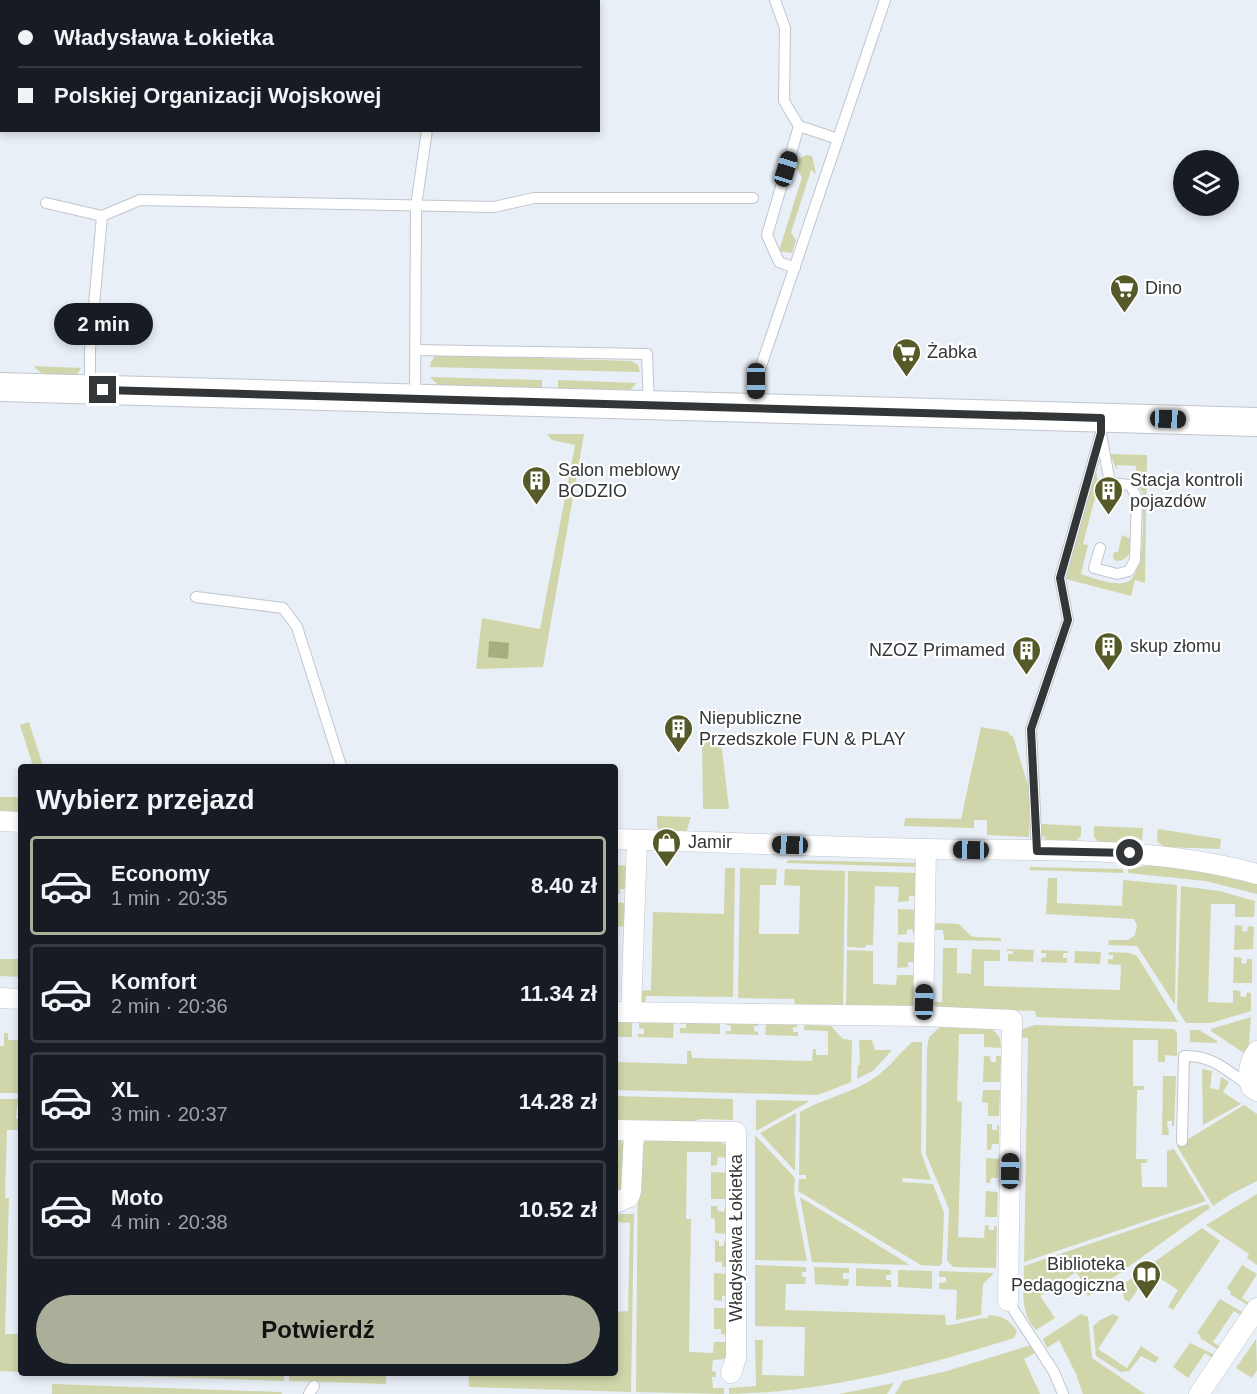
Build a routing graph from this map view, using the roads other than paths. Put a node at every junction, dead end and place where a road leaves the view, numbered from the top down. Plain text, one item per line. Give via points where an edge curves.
1 (775, 0) edge
2 (885, 0) edge
3 (799, 126) junction
4 (427, 132) edge
5 (838, 139) junction
6 (753, 198) dead end
7 (46, 203) dead end
8 (416, 206) junction
9 (102, 216) junction
10 (795, 268) junction
11 (416, 350) junction
12 (0, 387) edge
13 (90, 390) junction
14 (415, 399) junction
15 (649, 405) junction
16 (756, 408) junction
17 (1257, 422) edge
18 (1101, 425) junction
19 (1110, 483) junction
20 (1113, 497) dead end
21 (1100, 548) dead end
22 (196, 597) dead end
23 (340, 764) edge
24 (0, 821) edge
25 (18, 822) edge
26 (618, 839) edge
27 (637, 840) junction
28 (926, 849) junction
29 (1037, 851) junction
30 (1257, 874) edge
31 (0, 998) edge
32 (18, 999) edge
33 (623, 1012) edge
34 (923, 1016) junction
35 (1257, 1051) edge
36 (1254, 1089) edge
37 (624, 1131) edge
38 (1182, 1141) dead end
39 (618, 1202) edge
40 (1008, 1301) joint
41 (1257, 1308) edge
42 (731, 1373) dead end
43 (1204, 1392) edge
44 (1063, 1394) edge

1 - 3 lane via 784,28 784,101
2 - 5 lane
3 - 5 lane
3 - 10 lane via 767,235 779,262
4 - 8 lane
5 - 10 lane
6 - 8 lane via 534,198 494,207
7 - 9 lane
8 - 9 lane via 140,200
8 - 11 lane
9 - 13 lane
10 - 16 lane via 756,381
11 - 14 lane
11 - 15 lane via 647,354
12 - 13 main road
13 - 14 main road
14 - 15 main road
15 - 16 main road
16 - 18 main road
17 - 18 main road
18 - 19 lane
18 - 29 lane via 1060,578 1068,620 1031,729
19 - 20 lane
19 - 21 lane via 1130,485 1137,498 1135,560 1129,571 1117,574 1094,568
22 - 23 lane via 284,608 297,627
24 - 25 street
26 - 27 street
27 - 28 street
27 - 33 street
28 - 29 street
28 - 34 street
29 - 30 street via 1162,856
31 - 32 street
33 - 34 street
34 - 40 street via 1012,1020
35 - 36 street via 1248,1076
36 - 38 lane via 1208,1058 1184,1056
37 - 39 street, Władysława Łokietka via 631,1191 629,1197
37 - 42 street, Władysława Łokietka via 736,1132 736,1358
40 - 44 lane via 1054,1372
41 - 43 street

